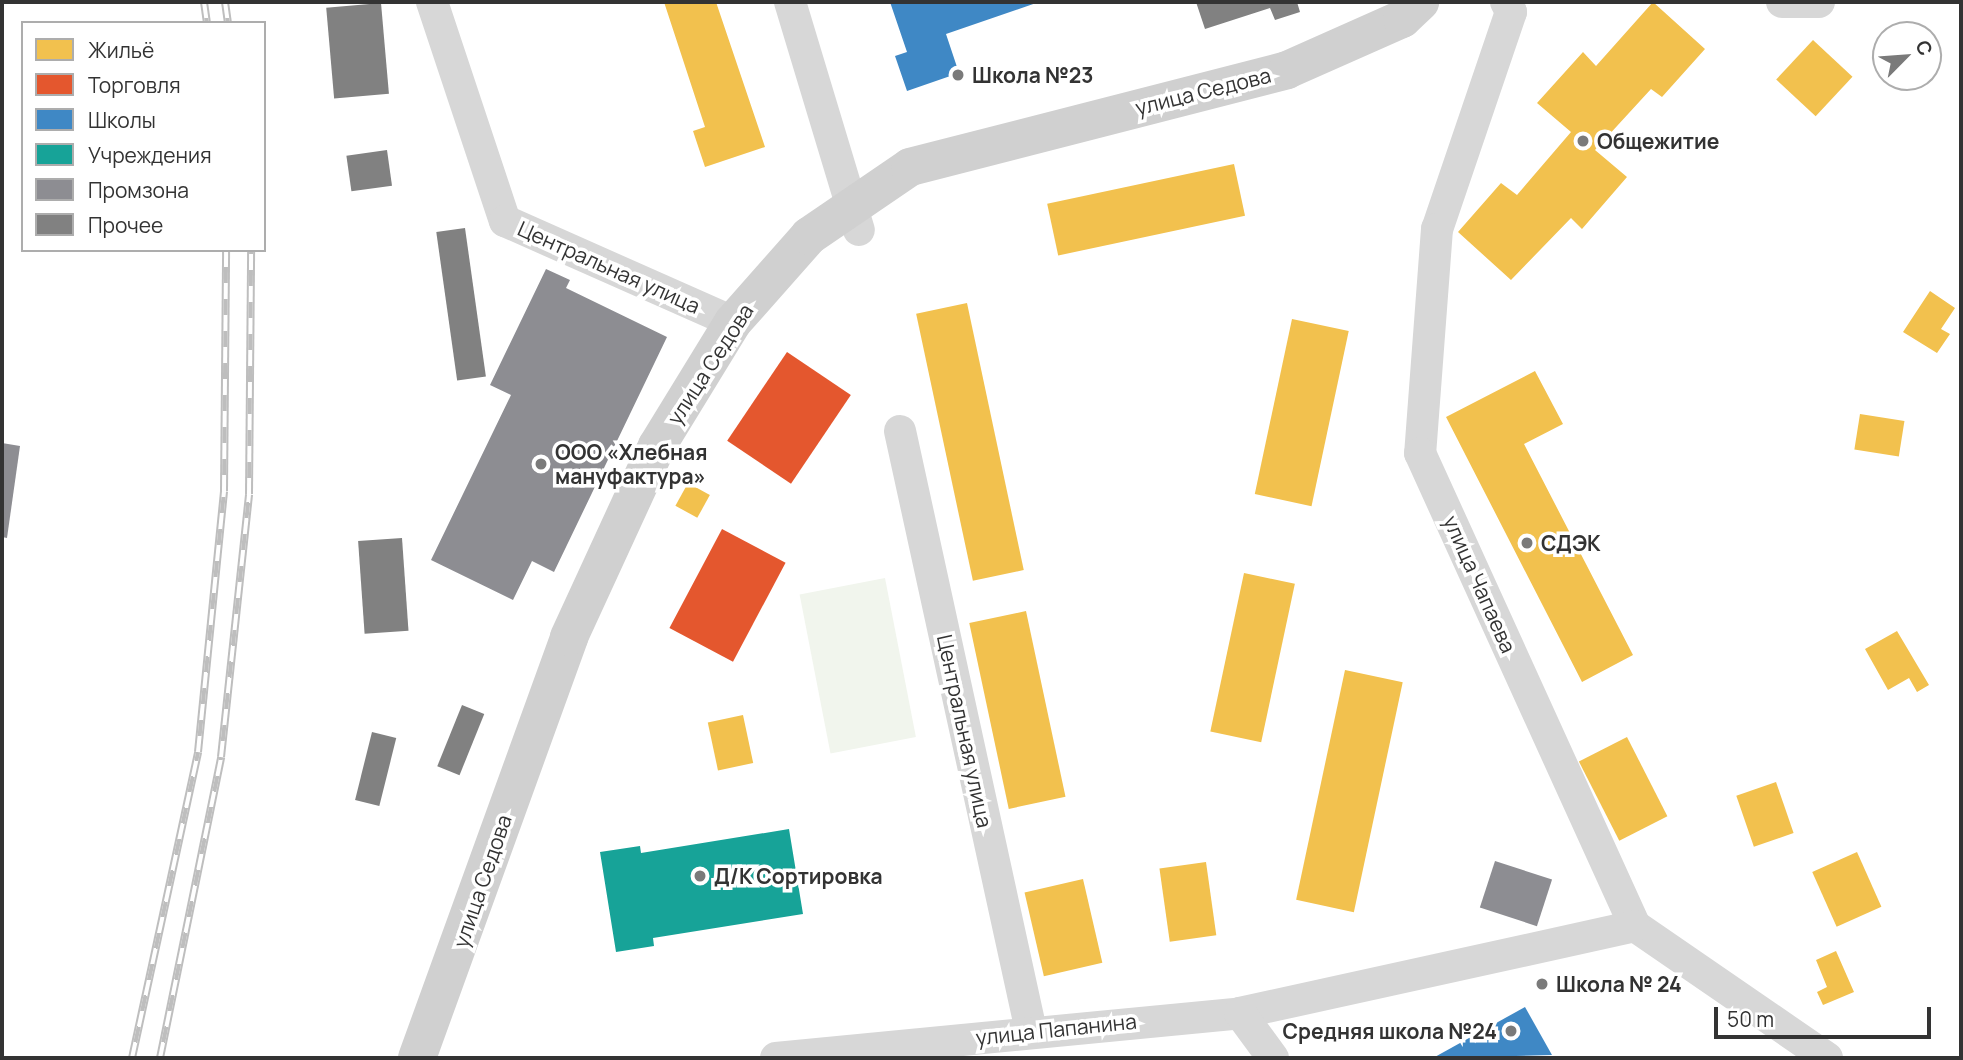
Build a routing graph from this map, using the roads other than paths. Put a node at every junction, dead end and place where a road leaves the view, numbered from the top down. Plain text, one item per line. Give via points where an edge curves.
1 (432, 2) edge
2 (790, 2) edge
3 (1420, 2) edge
4 (1506, 2) edge
5 (1782, 2) edge
6 (1819, 2) edge
7 (856, 218) junction
8 (733, 322) junction
9 (900, 431) dead end
10 (1634, 926) junction
11 (1240, 1013) junction
12 (1031, 1031) junction
13 (417, 1058) edge
14 (776, 1058) edge
15 (1273, 1058) edge
16 (1827, 1058) edge

1 - 8 street, Центральная улица via 505,221
2 - 7 street
3 - 7 street, улица Седова via 1402,19 1287,70 910,167
4 - 10 street, улица Чапаева via 1511,12 1437,229 1420,453
5 - 6 street
7 - 8 street, улица Седова via 809,236
8 - 13 street, улица Седова via 657,446 569,637
9 - 12 street, Центральная улица
10 - 11 street, улица Папанина
10 - 16 street
11 - 12 street, улица Папанина
11 - 15 street
12 - 14 street, улица Папанина

